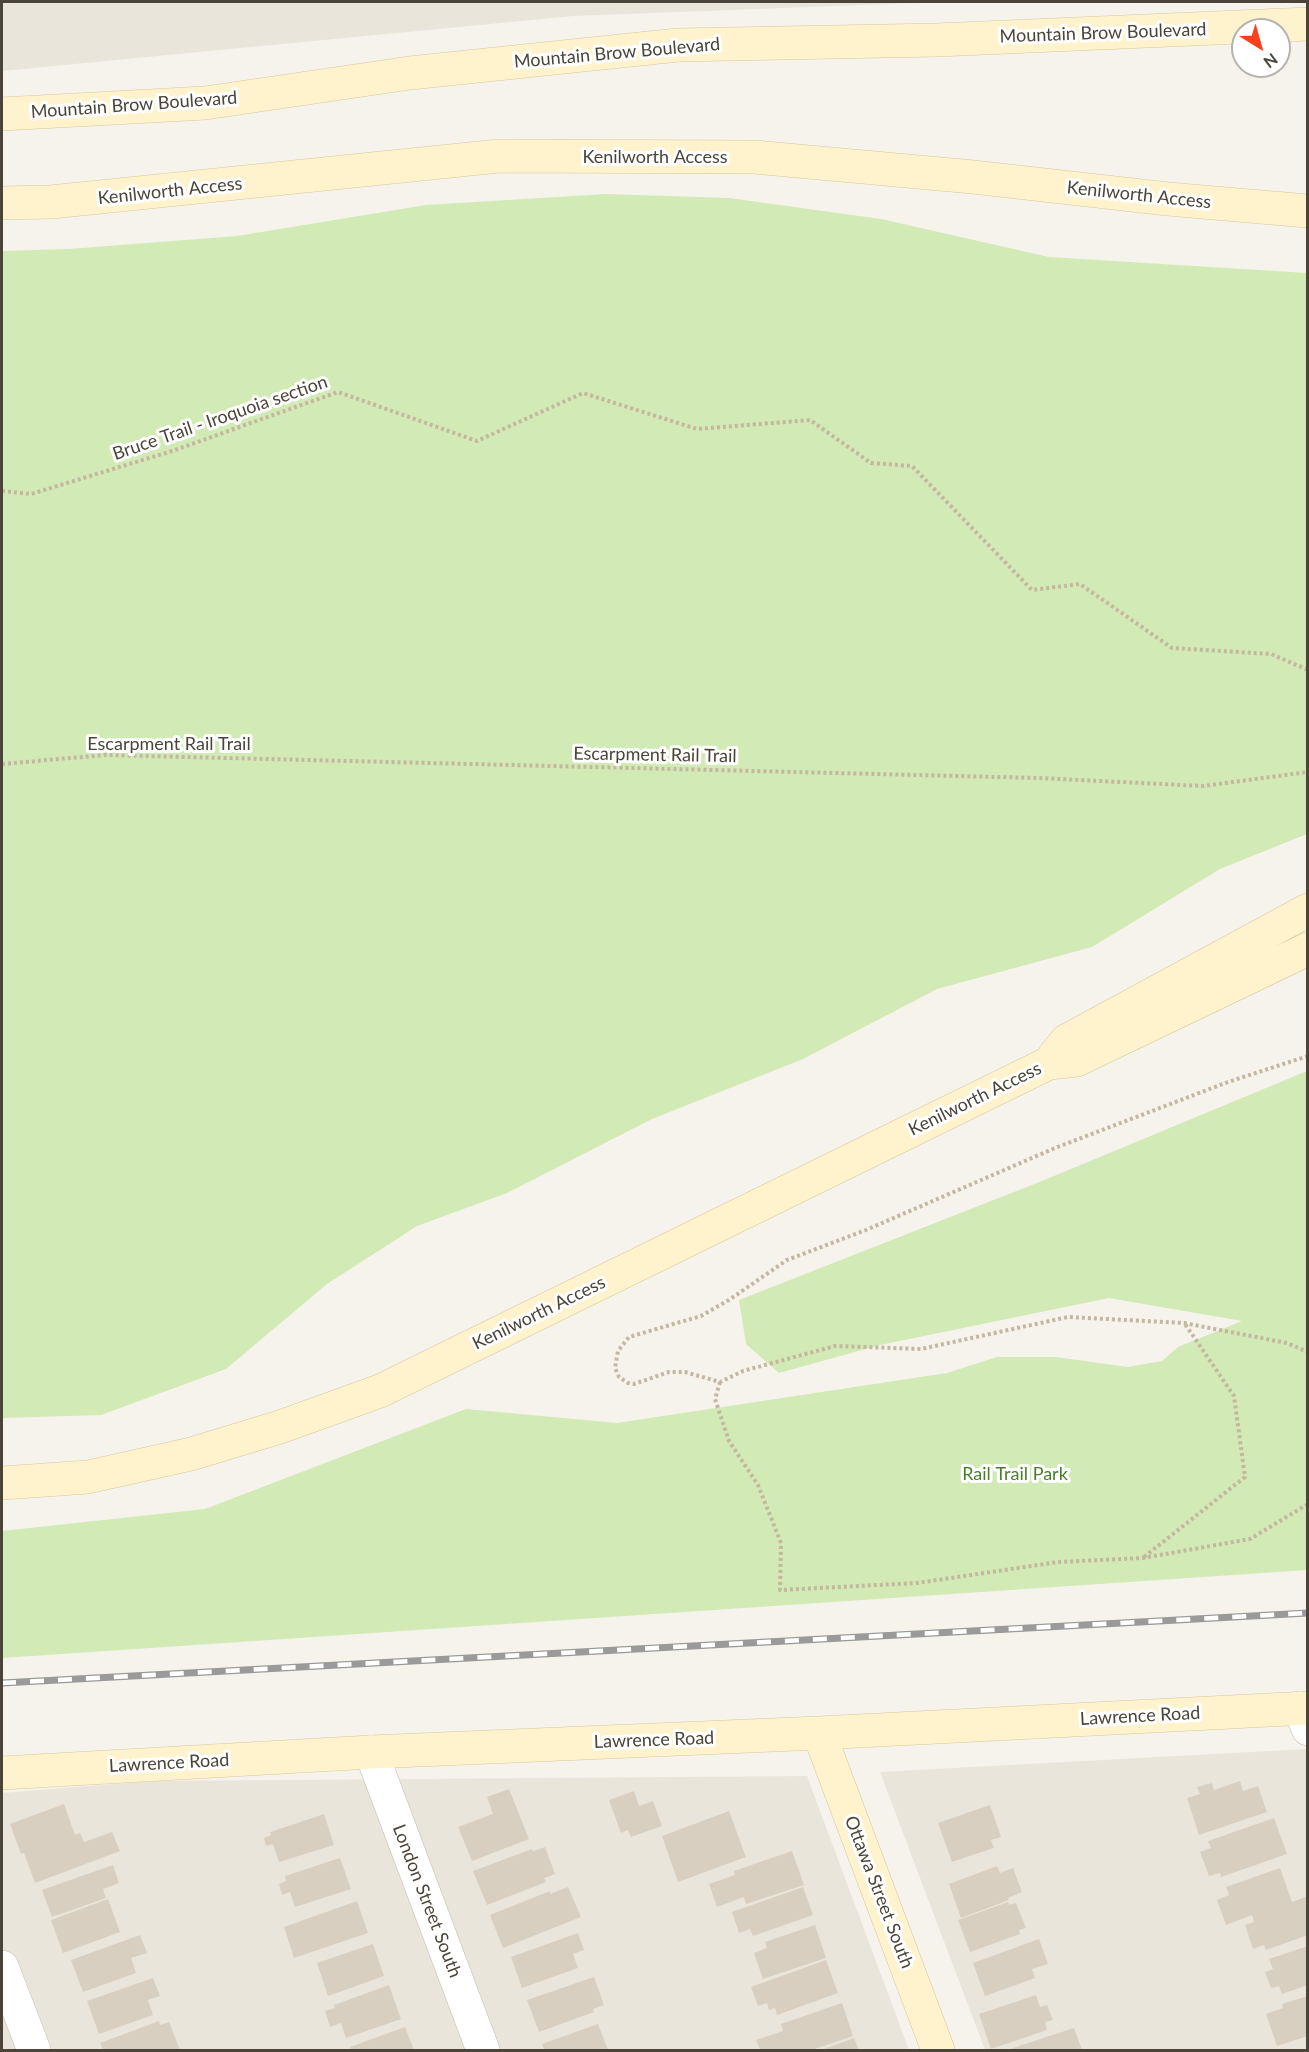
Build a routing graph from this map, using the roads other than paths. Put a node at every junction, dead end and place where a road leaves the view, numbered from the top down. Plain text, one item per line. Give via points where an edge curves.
1 (1305, 2) edge
2 (1308, 8) edge
3 (1308, 24) edge
4 (2, 114) edge
5 (2, 203) edge
6 (1308, 211) edge
7 (1308, 910) edge
8 (1308, 949) edge
9 (1049, 1063) junction
10 (2, 1483) edge
11 (1305, 1715) edge
12 (819, 1733) junction
13 (371, 1752) junction
14 (2, 1773) edge
15 (2, 1967) edge
16 (34, 2050) edge
17 (483, 2050) edge
18 (938, 2050) edge

1 - 2 main road
3 - 4 main road, Mountain Brow Boulevard via 937,40 678,45 410,73 206,103
5 - 6 main road, Kenilworth Access via 51,202 500,156 742,157
7 - 9 main road, Kenilworth Access via 1066,1041
8 - 9 main road, Kenilworth Access via 1077,1060
9 - 10 main road, Kenilworth Access via 380,1391 190,1454 88,1478
11 - 12 main road, Lawrence Road
12 - 13 main road, Lawrence Road
12 - 18 main road, Ottawa Street South
13 - 14 main road, Lawrence Road
13 - 17 street, London Street South
15 - 16 street

